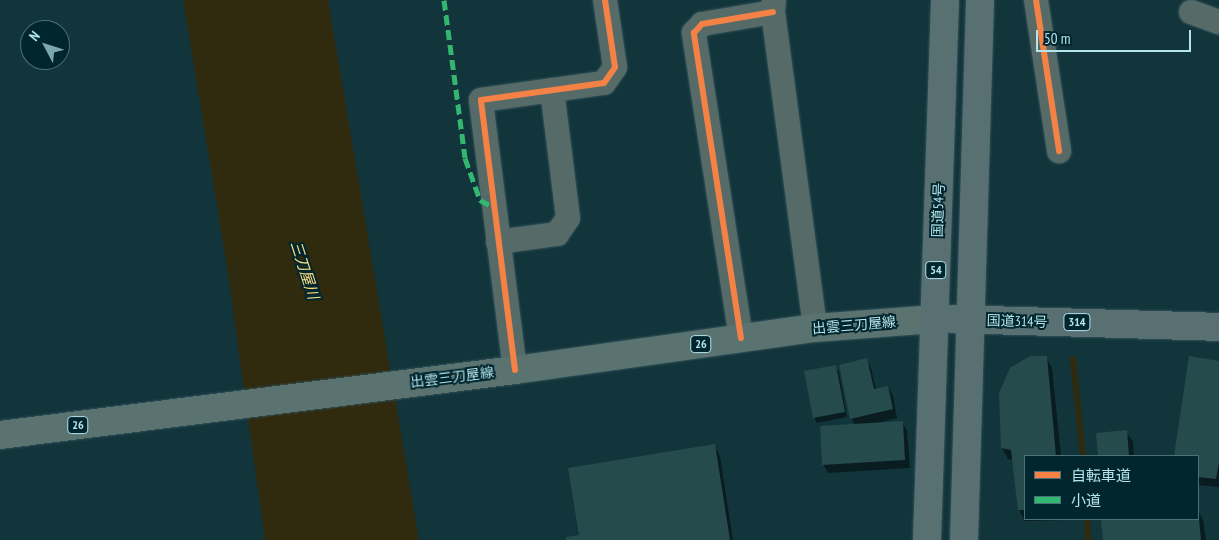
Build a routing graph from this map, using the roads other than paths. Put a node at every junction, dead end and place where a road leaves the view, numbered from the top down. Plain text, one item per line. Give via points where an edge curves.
1 (605, 0) edge
2 (945, 0) edge
3 (980, 0) edge
4 (1036, 0) edge
5 (774, 6) edge
6 (1191, 12) dead end
7 (1219, 22) edge
8 (552, 90) junction
9 (1059, 151) dead end
10 (498, 242) junction
11 (934, 319) junction
12 (971, 319) junction
13 (1219, 327) edge
14 (815, 328) junction
15 (741, 338) junction
16 (514, 370) junction
17 (0, 435) edge
18 (927, 540) edge
19 (964, 540) edge

1 - 8 street via 615,67 604,83
2 - 11 highway, 国道54号 / 54
3 - 12 highway
4 - 9 street
5 - 14 street
5 - 15 street via 702,24 694,34
6 - 7 street
8 - 10 street via 568,218 557,234
8 - 10 street via 481,100
10 - 16 street
11 - 12 highway, 国道314号 / 314
11 - 14 main road, 出雲三刀屋線 / 26
11 - 18 highway, 国道54号 / 54
12 - 13 highway, 国道314号 / 314
12 - 19 highway
14 - 15 main road, 出雲三刀屋線 / 26
15 - 16 main road, 出雲三刀屋線 / 26
16 - 17 main road, 出雲三刀屋線 / 26

